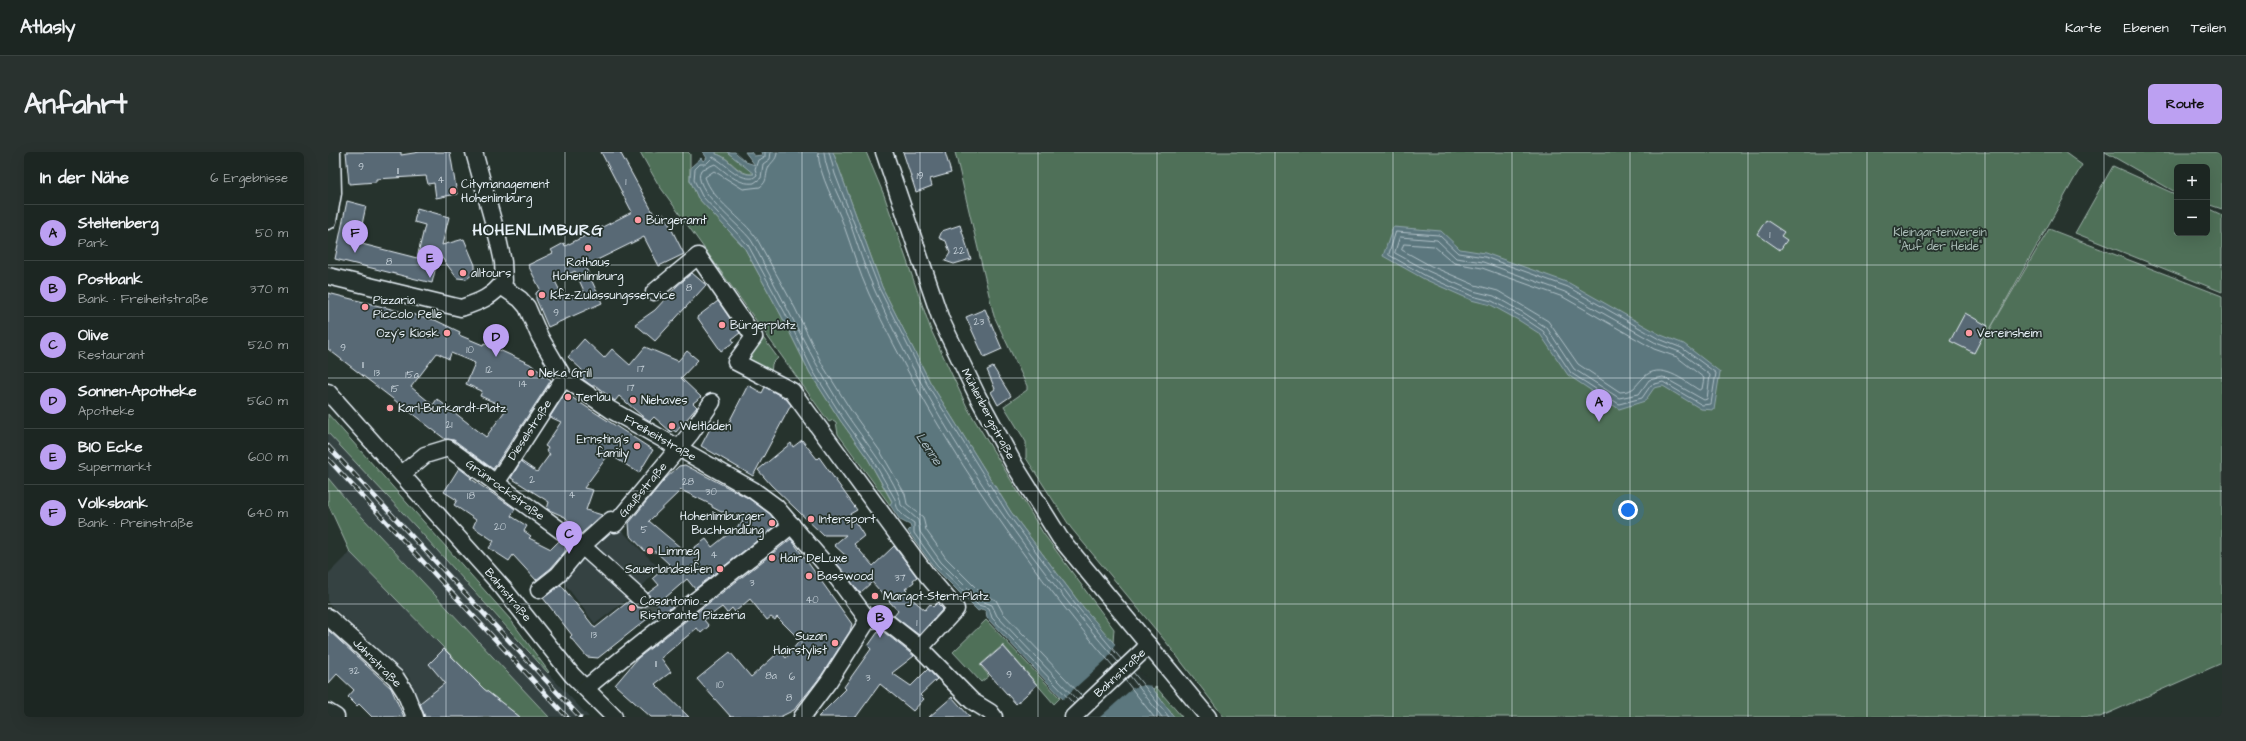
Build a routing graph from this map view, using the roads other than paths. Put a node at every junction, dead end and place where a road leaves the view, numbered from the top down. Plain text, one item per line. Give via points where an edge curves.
1 (332, 152) edge
2 (474, 152) edge
3 (884, 152) edge
4 (328, 221) edge
5 (328, 276) edge
6 (501, 286) junction
7 (654, 292) dead end
8 (564, 378) junction
9 (328, 392) edge
10 (712, 402) dead end
11 (678, 449) junction
12 (402, 474) junction
13 (496, 483) junction
14 (792, 526) junction
15 (582, 546) junction
16 (539, 590) dead end
17 (641, 599) tunnel mouth
18 (328, 617) edge
19 (868, 620) junction
20 (920, 648) junction
21 (1145, 650) junction
22 (586, 688) junction
23 (328, 712) edge
24 (1074, 716) edge
25 (336, 717) edge
26 (415, 717) edge
27 (614, 717) edge
28 (802, 717) edge
29 (994, 717) edge
30 (1208, 717) edge

1 - 4 street via 333,193
2 - 6 street via 503,262 504,282
3 - 21 street, Mühlenbergstraße via 941,320 978,398 1015,466 1060,538
5 - 6 street via 461,308 480,302
6 - 8 street, Freiheitstraße via 527,307 540,337
7 - 20 street via 698,256 754,337 736,362 792,391 927,575 956,609
8 - 11 street, Freiheitstraße via 611,410
8 - 13 street, Dieselstraße
9 - 12 street, Bahnstraße
10 - 11 street
11 - 14 street, Freiheitstraße via 753,490 776,507
11 - 15 street, Gaußstraße via 615,524 611,520
12 - 13 street, Grünrockstraße via 425,455 448,448
12 - 22 street, Bahnstraße via 503,588 572,675
13 - 15 street, Grünrockstraße
14 - 19 street, Freiheitstraße via 838,579
14 - 22 street via 673,619 661,622
15 - 16 street, Gaußstraße via 558,575
15 - 17 street, Grünrockstraße
18 - 26 street, Jahnstraße via 396,678
19 - 20 street via 883,619
19 - 28 street via 829,681
20 - 29 street via 972,701
21 - 24 street, Bahnstraße
21 - 30 street, Mühlenbergstraße
22 - 27 street, Bahnstraße
23 - 25 street

